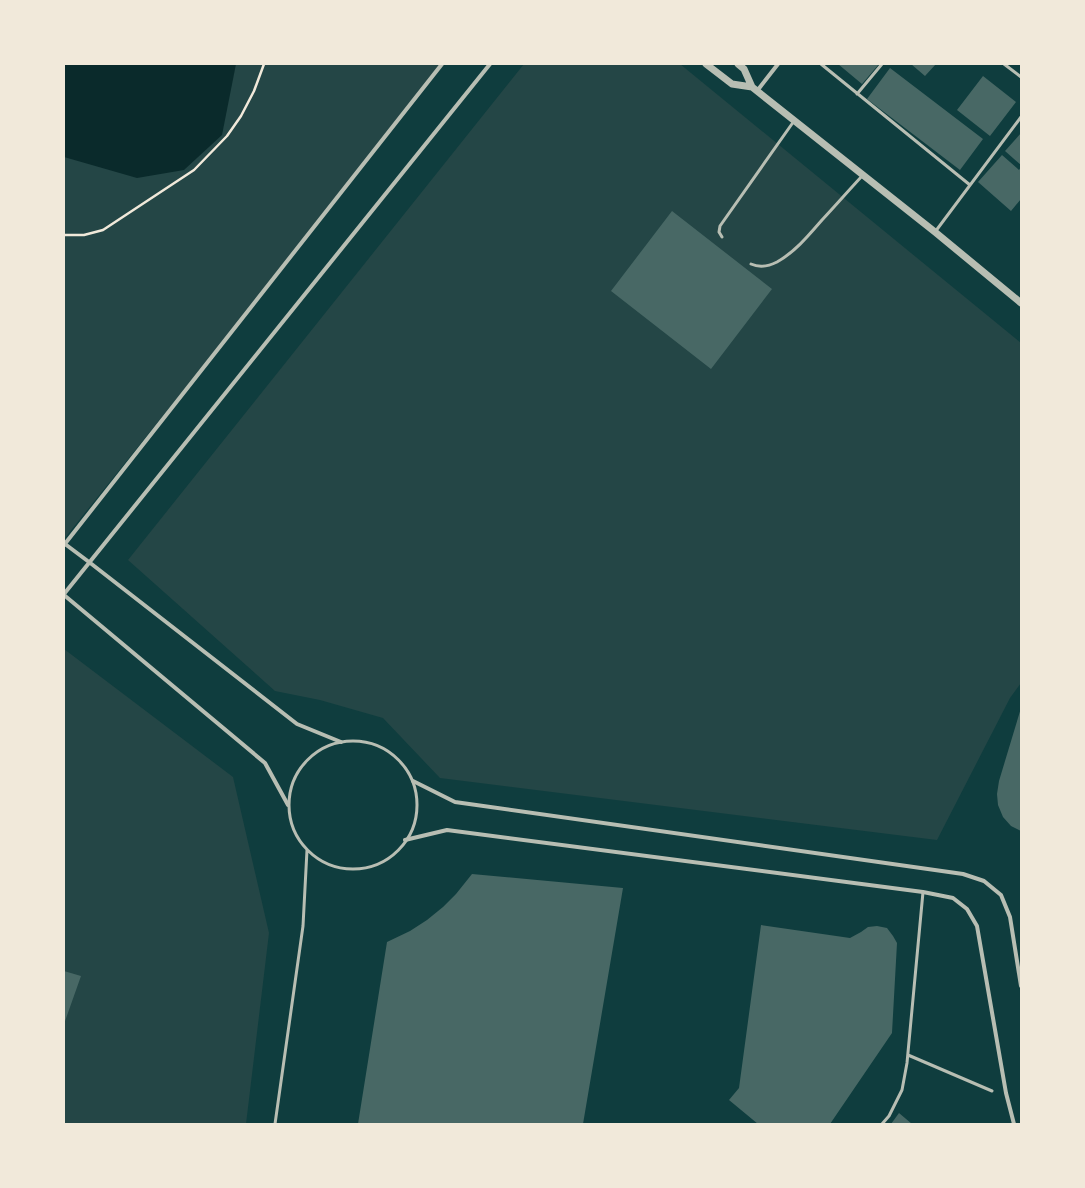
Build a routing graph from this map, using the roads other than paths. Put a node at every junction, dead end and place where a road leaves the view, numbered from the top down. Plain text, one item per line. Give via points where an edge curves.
1 (442, 64) edge
2 (490, 64) edge
3 (706, 64) edge
4 (738, 64) edge
5 (778, 64) edge
6 (821, 64) edge
7 (882, 64) edge
8 (1004, 64) edge
9 (1021, 77) edge
10 (755, 89) junction
11 (857, 94) junction
12 (1021, 118) edge
13 (794, 120) junction
14 (863, 175) junction
15 (970, 185) junction
16 (935, 232) junction
17 (722, 237) dead end
18 (751, 264) dead end
19 (1021, 302) edge
20 (64, 544) edge
21 (89, 562) junction
22 (64, 594) edge
23 (341, 742) junction
24 (413, 781) junction
25 (288, 805) junction
26 (405, 840) junction
27 (307, 850) junction
28 (923, 892) junction
29 (1021, 986) edge
30 (908, 1055) junction
31 (992, 1091) dead end
32 (275, 1124) edge
33 (882, 1124) edge
34 (1014, 1124) edge

1 - 20 street
2 - 21 street
3 - 10 street via 732,84
4 - 10 street via 744,69
5 - 10 street
6 - 11 lane
7 - 11 lane
8 - 9 lane
10 - 13 street
11 - 15 lane
12 - 15 lane
13 - 14 street
13 - 17 lane via 720,226 719,232
14 - 16 street
14 - 18 lane via 796,248 777,262 766,266
15 - 16 lane
16 - 19 street
20 - 21 street
21 - 22 street
21 - 23 street via 297,724
22 - 25 street via 265,763
23 - 24 lane via 352,740 376,744 399,759
23 - 25 lane via 329,744 306,759 293,778
24 - 26 lane via 417,806 412,832
24 - 29 street via 455,802 970,876 984,881 1001,895 1010,917
25 - 27 lane via 292,829
26 - 27 lane via 398,852 376,866 352,870 327,864
26 - 28 street via 447,830
27 - 32 lane via 303,926
28 - 30 lane
28 - 34 street via 953,898 967,909 977,926 1006,1093
30 - 31 lane
30 - 33 lane via 902,1090

